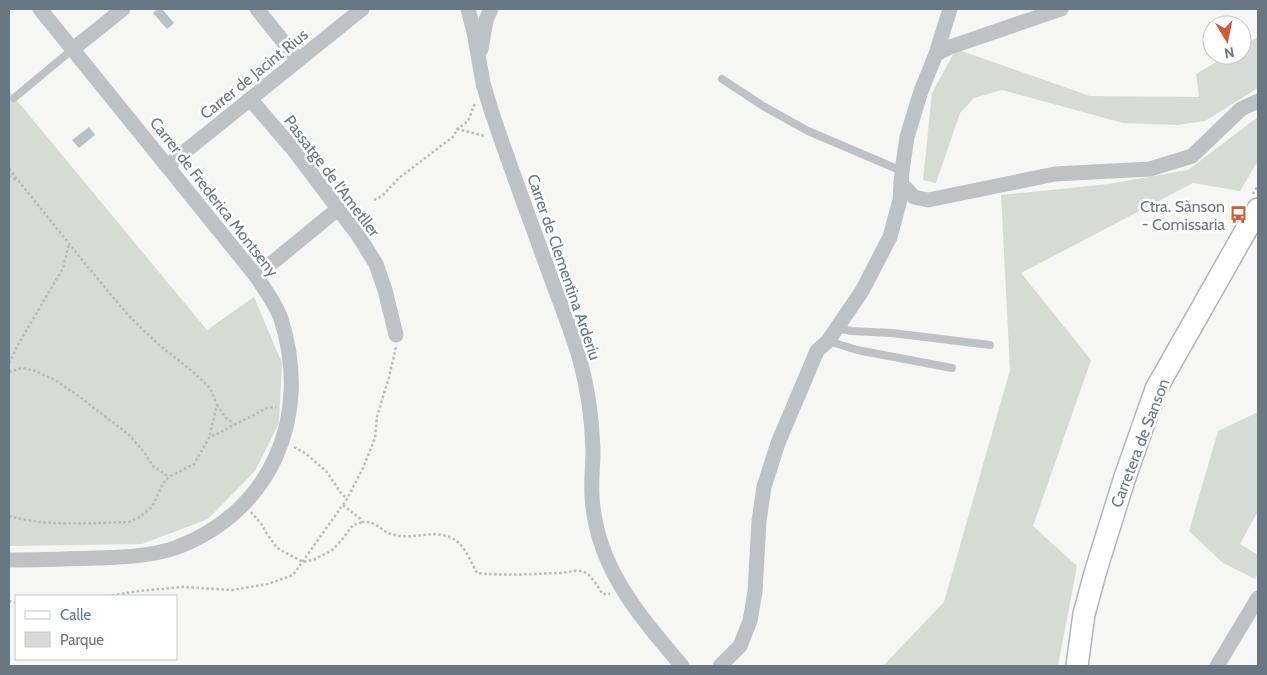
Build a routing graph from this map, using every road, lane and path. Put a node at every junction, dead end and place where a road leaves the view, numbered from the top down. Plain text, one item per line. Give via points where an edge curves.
1 (40, 9) edge
2 (123, 9) edge
3 (257, 9) edge
4 (362, 9) edge
5 (468, 9) edge
6 (490, 9) edge
7 (950, 9) edge
8 (1061, 9) edge
9 (73, 49) junction
10 (936, 54) junction
11 (479, 57) junction
12 (298, 60) junction
13 (722, 79) dead end
14 (482, 83) junction
15 (14, 98) dead end
16 (250, 99) junction
17 (1258, 101) edge
18 (457, 129) junction
19 (498, 132) junction
20 (167, 166) junction
21 (9, 169) edge
22 (9, 176) edge
23 (901, 177) junction
24 (18, 181) junction
25 (374, 200) dead end
26 (339, 208) junction
27 (1258, 209) edge
28 (69, 244) junction
29 (256, 276) junction
30 (837, 328) junction
31 (396, 335) joint
32 (828, 341) junction
33 (990, 345) dead end
34 (9, 363) edge
35 (952, 368) dead end
36 (9, 372) edge
37 (217, 405) junction
38 (280, 407) dead end
39 (234, 424) junction
40 (209, 438) junction
41 (284, 439) junction
42 (169, 477) junction
43 (348, 499) junction
44 (244, 503) junction
45 (343, 505) junction
46 (9, 516) edge
47 (363, 522) junction
48 (9, 560) edge
49 (302, 562) junction
50 (624, 594) junction
51 (113, 595) edge
52 (1258, 598) edge
53 (682, 666) edge
54 (720, 666) edge
55 (1077, 666) edge
56 (1217, 666) edge

1 - 9 street, Carrer de Frederica Montseny
2 - 9 street
3 - 12 street
4 - 12 street, Carrer de Jacint Rius
5 - 11 street, Carrer de Clementina Arderiu
6 - 11 street
7 - 10 street
8 - 10 street
9 - 15 lane
9 - 20 street, Carrer de Frederica Montseny
10 - 23 street via 907,137
11 - 14 street, Carrer de Clementina Arderiu
12 - 16 street, Carrer de Jacint Rius
13 - 23 lane via 808,131
14 - 18 path via 468,121
14 - 19 street, Carrer de Clementina Arderiu
16 - 20 street, Carrer de Jacint Rius
16 - 26 street, Passatge de l'Ametller
17 - 23 street via 1242,109 1192,156 1150,169 1055,174 928,200 914,197
18 - 19 path via 486,136
18 - 25 path via 454,136
19 - 50 street, Carrer de Clementina Arderiu via 580,362 588,399 592,496 597,528
20 - 29 street, Carrer de Frederica Montseny
21 - 24 path
22 - 24 path
23 - 30 street via 900,200 890,237 862,291
24 - 28 path
26 - 29 street
26 - 31 street, Passatge de l'Ametller via 376,264
27 - 55 street, Carretera de Sanson via 1156,389 1096,570 1084,614
28 - 34 path via 64,268
28 - 37 path via 128,315 210,388
29 - 41 street, Carrer de Frederica Montseny via 280,318 288,352 290,410
30 - 32 street
30 - 33 lane
31 - 43 path via 375,438
32 - 35 lane via 857,350
32 - 54 street via 817,352 778,442 758,521 755,592 750,621 740,646
36 - 42 path via 22,368 55,380 128,434 153,466
37 - 39 path
37 - 40 path
38 - 39 path via 267,408
39 - 40 path
40 - 42 path via 194,464
41 - 43 path via 326,471
41 - 44 street, Carrer de Frederica Montseny via 267,473
42 - 46 path via 152,506 129,522 56,523 25,521
43 - 45 path
44 - 48 street, Carrer de Frederica Montseny via 204,535 159,552 118,557
44 - 49 path via 277,548
45 - 47 path
45 - 49 path
47 - 49 path via 353,525 331,551
47 - 50 path via 371,522 392,535 448,535 460,544 477,573 561,574 579,570 588,574 603,594
49 - 51 path via 293,575 268,584 232,590 182,587
50 - 53 street, Carrer de Clementina Arderiu
52 - 56 street

